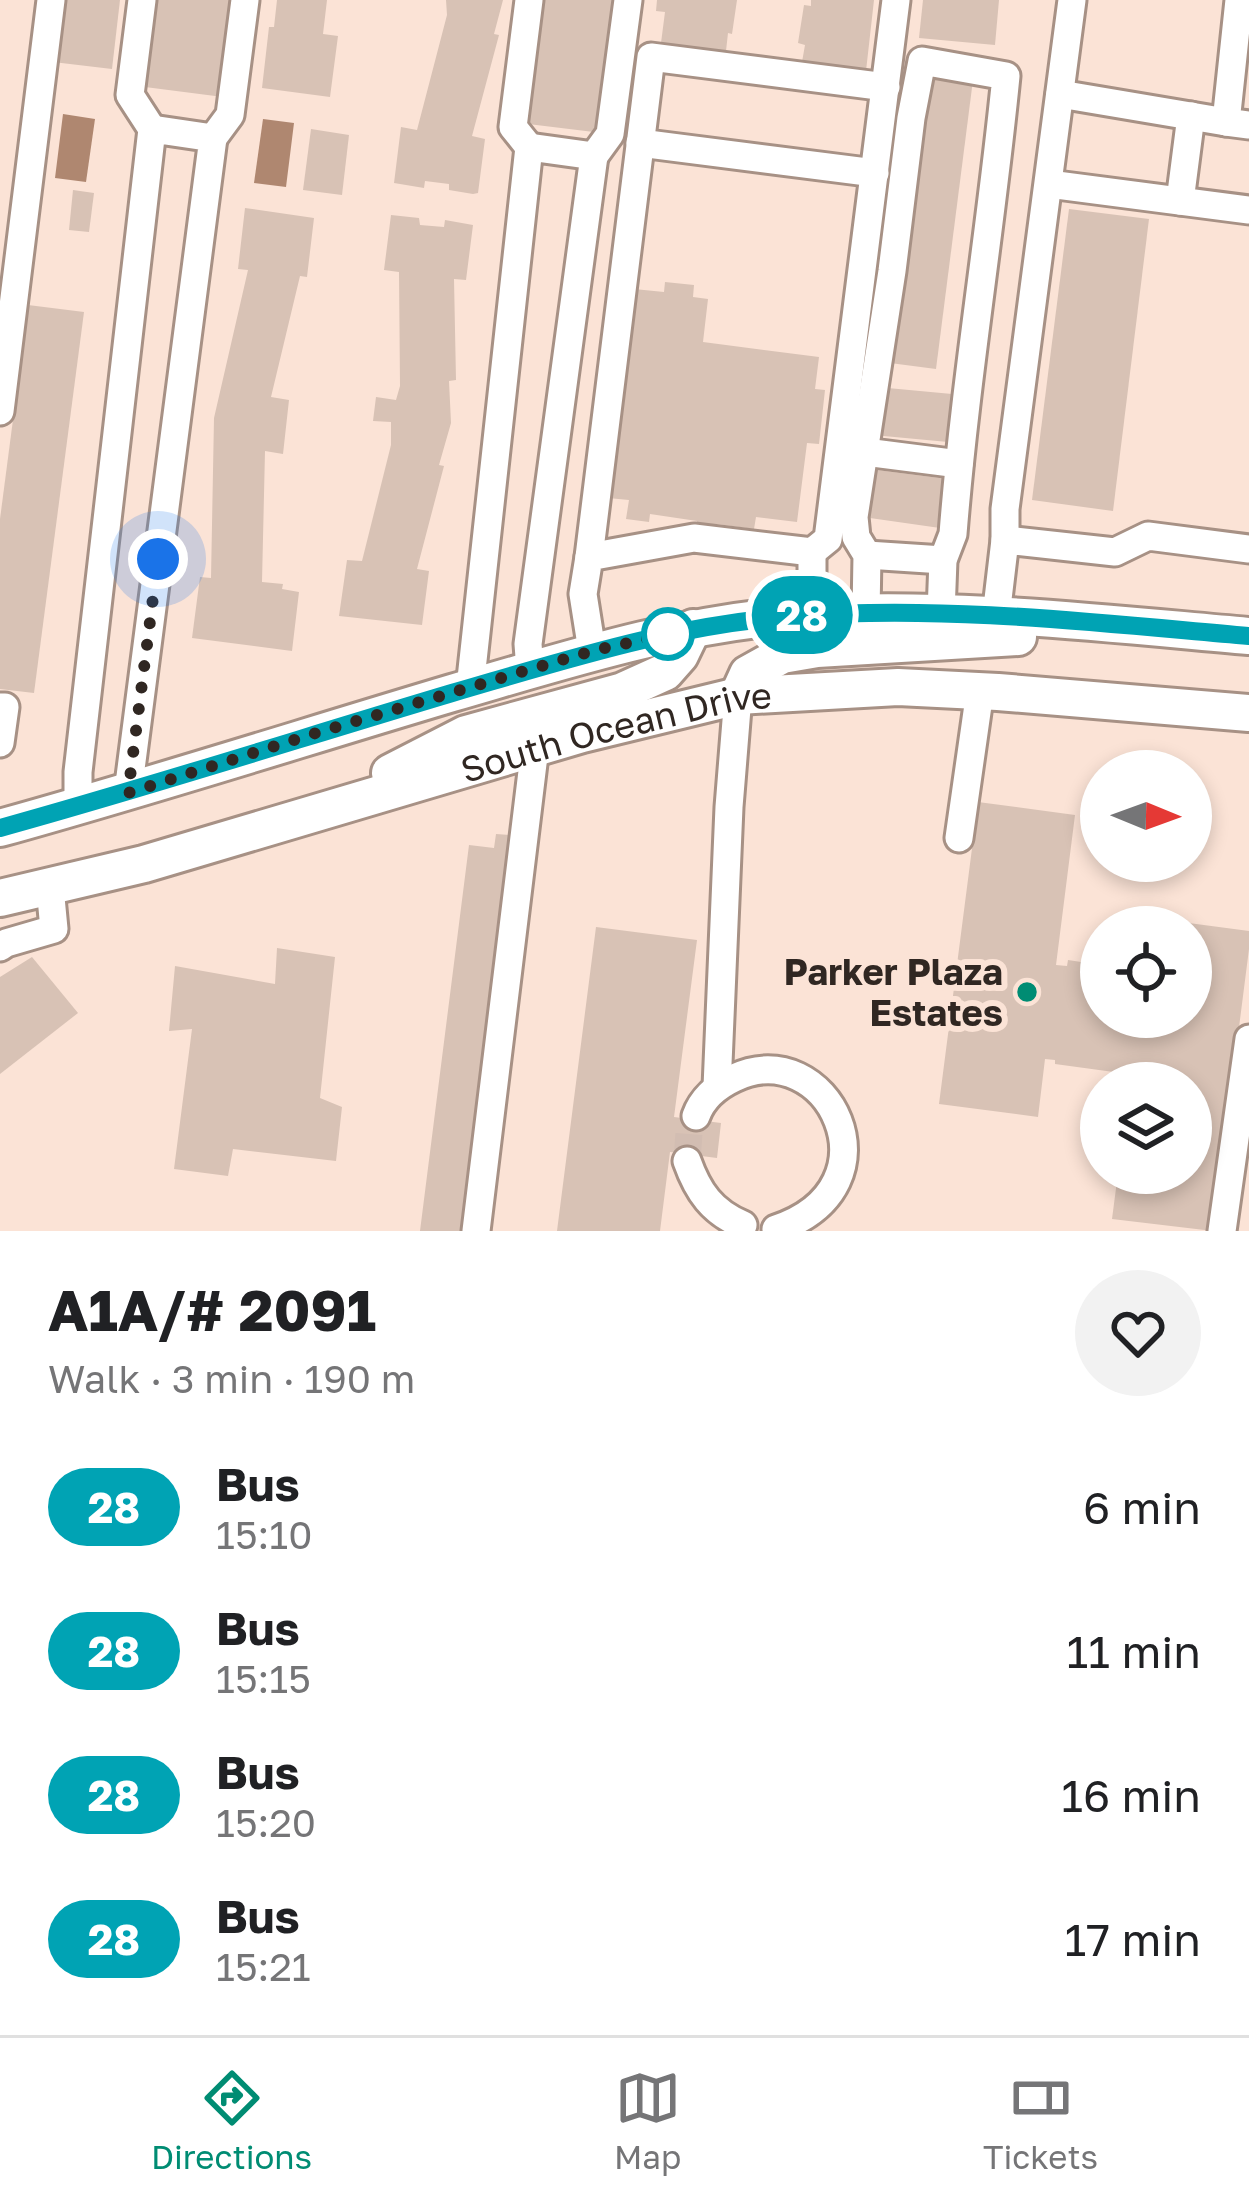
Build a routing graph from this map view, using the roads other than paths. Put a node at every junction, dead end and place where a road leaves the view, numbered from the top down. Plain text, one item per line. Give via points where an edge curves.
1 (51, 0) edge
2 (142, 0) edge
3 (245, 0) edge
4 (529, 0) edge
5 (628, 0) edge
6 (896, 0) edge
7 (1072, 0) edge
8 (1239, 0) edge
9 (886, 87) junction
10 (1060, 94) junction
11 (1191, 116) junction
12 (1237, 123) edge
13 (152, 129) junction
14 (213, 138) junction
15 (640, 143) junction
16 (529, 147) junction
17 (594, 156) junction
18 (874, 172) junction
19 (1049, 184) junction
20 (13, 196) edge
21 (1180, 201) junction
22 (1249, 210) edge
23 (0, 411) edge
24 (865, 452) junction
25 (958, 464) junction
26 (1005, 539) junction
27 (1249, 549) edge
28 (812, 552) junction
29 (867, 555) junction
30 (589, 557) junction
31 (943, 560) junction
32 (866, 613) junction
33 (941, 613) junction
34 (812, 615) junction
35 (996, 616) junction
36 (693, 628) junction
37 (1154, 628) junction
38 (1249, 636) edge
39 (592, 651) junction
40 (530, 670) junction
41 (470, 688) junction
42 (980, 691) junction
43 (737, 696) junction
44 (0, 707) edge
45 (1249, 713) edge
46 (0, 743) edge
47 (536, 747) junction
48 (128, 793) junction
49 (78, 805) junction
50 (302, 818) junction
51 (0, 828) edge
52 (959, 838) dead end
53 (50, 887) junction
54 (0, 898) edge
55 (0, 947) edge
56 (1249, 1039) edge
57 (717, 1087) junction
58 (696, 1116) tunnel mouth
59 (687, 1161) tunnel mouth
60 (743, 1225) dead end
61 (776, 1229) edge
62 (476, 1231) edge
63 (1222, 1231) edge

1 - 20 street
2 - 13 street via 130,94
3 - 14 street via 230,115
4 - 16 street via 512,127
5 - 17 street via 610,134
6 - 9 street
7 - 10 street
8 - 12 street
9 - 15 street via 651,56
9 - 18 street
10 - 11 street
10 - 19 street
11 - 12 street
11 - 21 street
13 - 14 street
13 - 49 street
14 - 48 street
15 - 18 street
15 - 30 street
16 - 17 street
16 - 41 street
17 - 40 street
18 - 28 street via 827,538
19 - 21 street
19 - 26 street
20 - 23 street
21 - 22 street
24 - 25 street
24 - 25 street via 922,61 1006,76
24 - 29 street via 854,517
25 - 31 street
26 - 27 street via 1115,552 1148,536
26 - 35 street
28 - 30 street via 694,538
28 - 34 street
29 - 31 street
29 - 32 street
30 - 39 street via 583,594
31 - 33 street
32 - 33 main road, South Ocean Drive
32 - 34 main road, South Ocean Drive
33 - 35 main road, South Ocean Drive
34 - 36 main road, South Ocean Drive
35 - 37 main road, South Ocean Drive
36 - 39 main road, South Ocean Drive
36 - 50 main road via 665,672 466,734
37 - 38 main road, South Ocean Drive
37 - 43 main road via 817,649 758,667
39 - 40 main road, South Ocean Drive
40 - 41 main road, South Ocean Drive
41 - 48 main road, South Ocean Drive
42 - 43 main road, South Ocean Drive
42 - 45 main road, South Ocean Drive
42 - 52 street
43 - 47 main road, South Ocean Drive
43 - 57 street
44 - 46 street
47 - 50 main road, South Ocean Drive
47 - 62 street
48 - 49 main road, South Ocean Drive
49 - 51 main road, South Ocean Drive
50 - 53 main road, South Ocean Drive
53 - 54 main road, South Ocean Drive
53 - 55 street via 54,929
56 - 63 street
57 - 58 street
57 - 61 street via 762,1070 787,1073 809,1083 839,1121 842,1170 832,1192 813,1212
59 - 60 street via 713,1208

